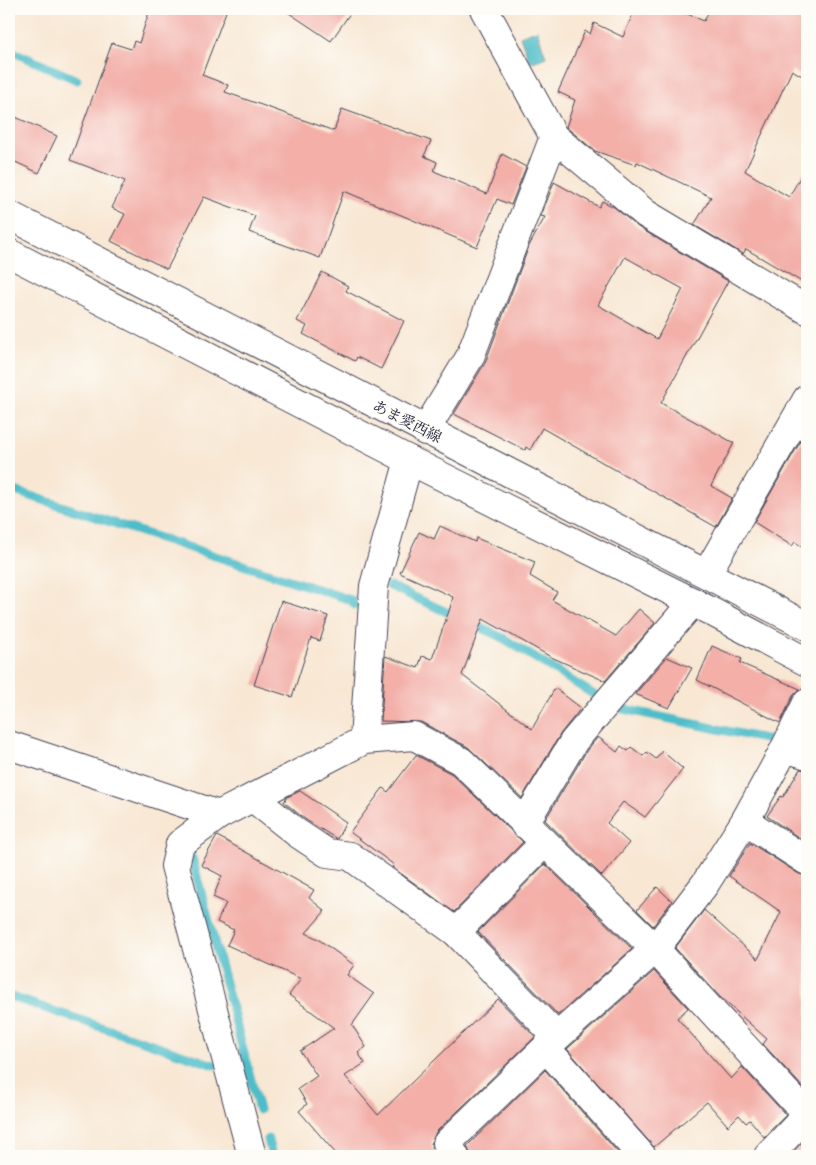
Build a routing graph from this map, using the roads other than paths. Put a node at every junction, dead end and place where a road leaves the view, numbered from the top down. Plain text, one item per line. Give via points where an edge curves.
1 (484, 9) edge
2 (554, 137) junction
3 (9, 215) edge
4 (9, 253) edge
5 (807, 310) edge
6 (807, 399) edge
7 (425, 431) junction
8 (409, 460) junction
9 (706, 573) junction
10 (693, 602) junction
11 (807, 626) edge
12 (807, 662) edge
13 (807, 703) edge
14 (364, 740) junction
15 (9, 745) edge
16 (796, 751) edge
17 (253, 798) junction
18 (220, 814) junction
19 (744, 821) junction
20 (524, 824) junction
21 (544, 843) junction
22 (807, 861) edge
23 (456, 932) junction
24 (655, 949) junction
25 (552, 1042) junction
26 (807, 1115) edge
27 (252, 1156) edge
28 (455, 1156) edge
29 (642, 1156) edge
30 (768, 1156) edge

1 - 2 street
2 - 5 street via 646,214
2 - 7 street via 470,357
3 - 7 street, あま愛西線
4 - 8 street
6 - 9 street
7 - 9 street, あま愛西線
8 - 10 street
8 - 14 street via 374,586
9 - 11 street, あま愛西線
10 - 12 street
10 - 20 street via 574,741
13 - 16 street
14 - 17 street
14 - 20 street via 414,736 461,761
15 - 18 street
16 - 19 street
17 - 18 street
17 - 23 street via 296,834 327,853 350,856
18 - 27 street via 180,844 175,866
19 - 22 street
19 - 24 street via 704,884
20 - 21 street
21 - 23 street
21 - 24 street
23 - 25 street
24 - 25 street
24 - 26 street
25 - 28 street via 447,1143
25 - 29 street
26 - 30 street

